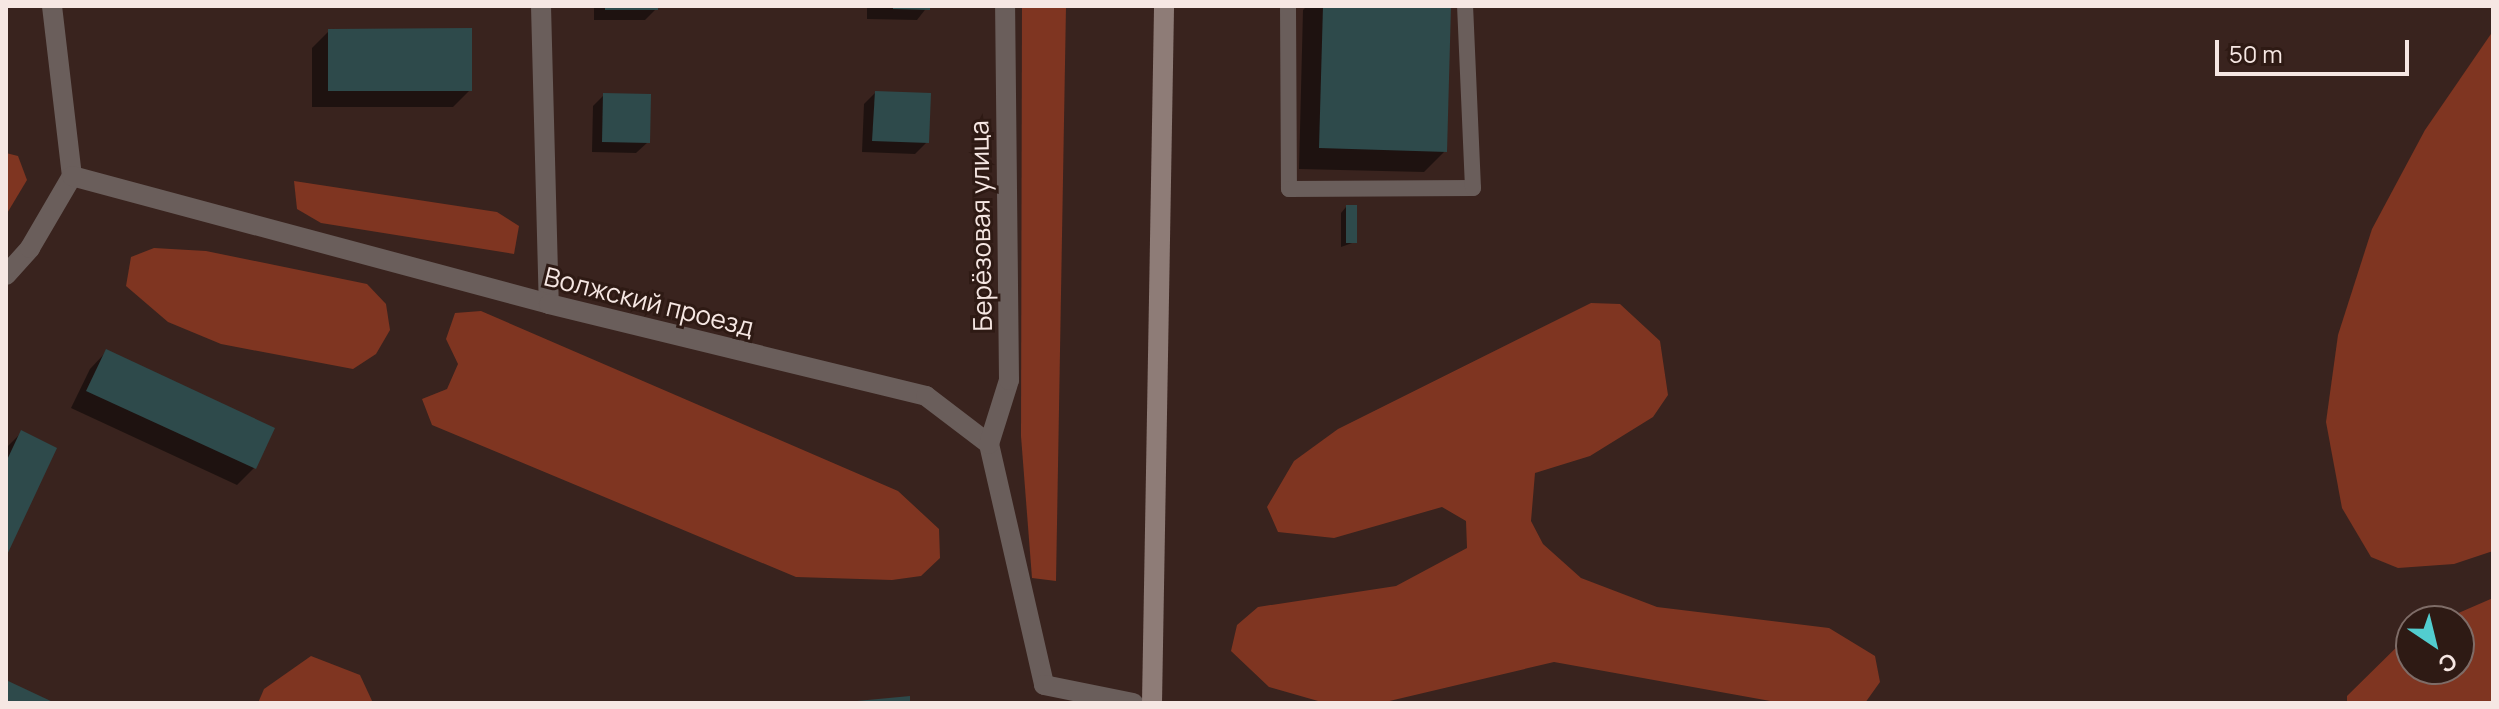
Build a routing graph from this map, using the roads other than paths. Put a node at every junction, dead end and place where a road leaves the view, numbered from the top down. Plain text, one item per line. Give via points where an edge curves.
1 (52, 6) edge
2 (541, 6) edge
3 (1005, 6) edge
4 (1164, 6) edge
5 (1288, 6) edge
6 (1465, 6) edge
7 (72, 176) junction
8 (6, 275) edge
9 (549, 304) junction
10 (989, 444) junction
11 (1133, 703) edge
12 (1152, 703) edge

1 - 7 street
2 - 9 street
3 - 10 street, Берёзовая улица via 1009,380
4 - 12 street
5 - 6 lane via 1289,189 1473,188
7 - 8 street via 30,248
7 - 9 street, Волжский проезд
9 - 10 street, Волжский проезд via 926,396
10 - 11 street via 1044,685

